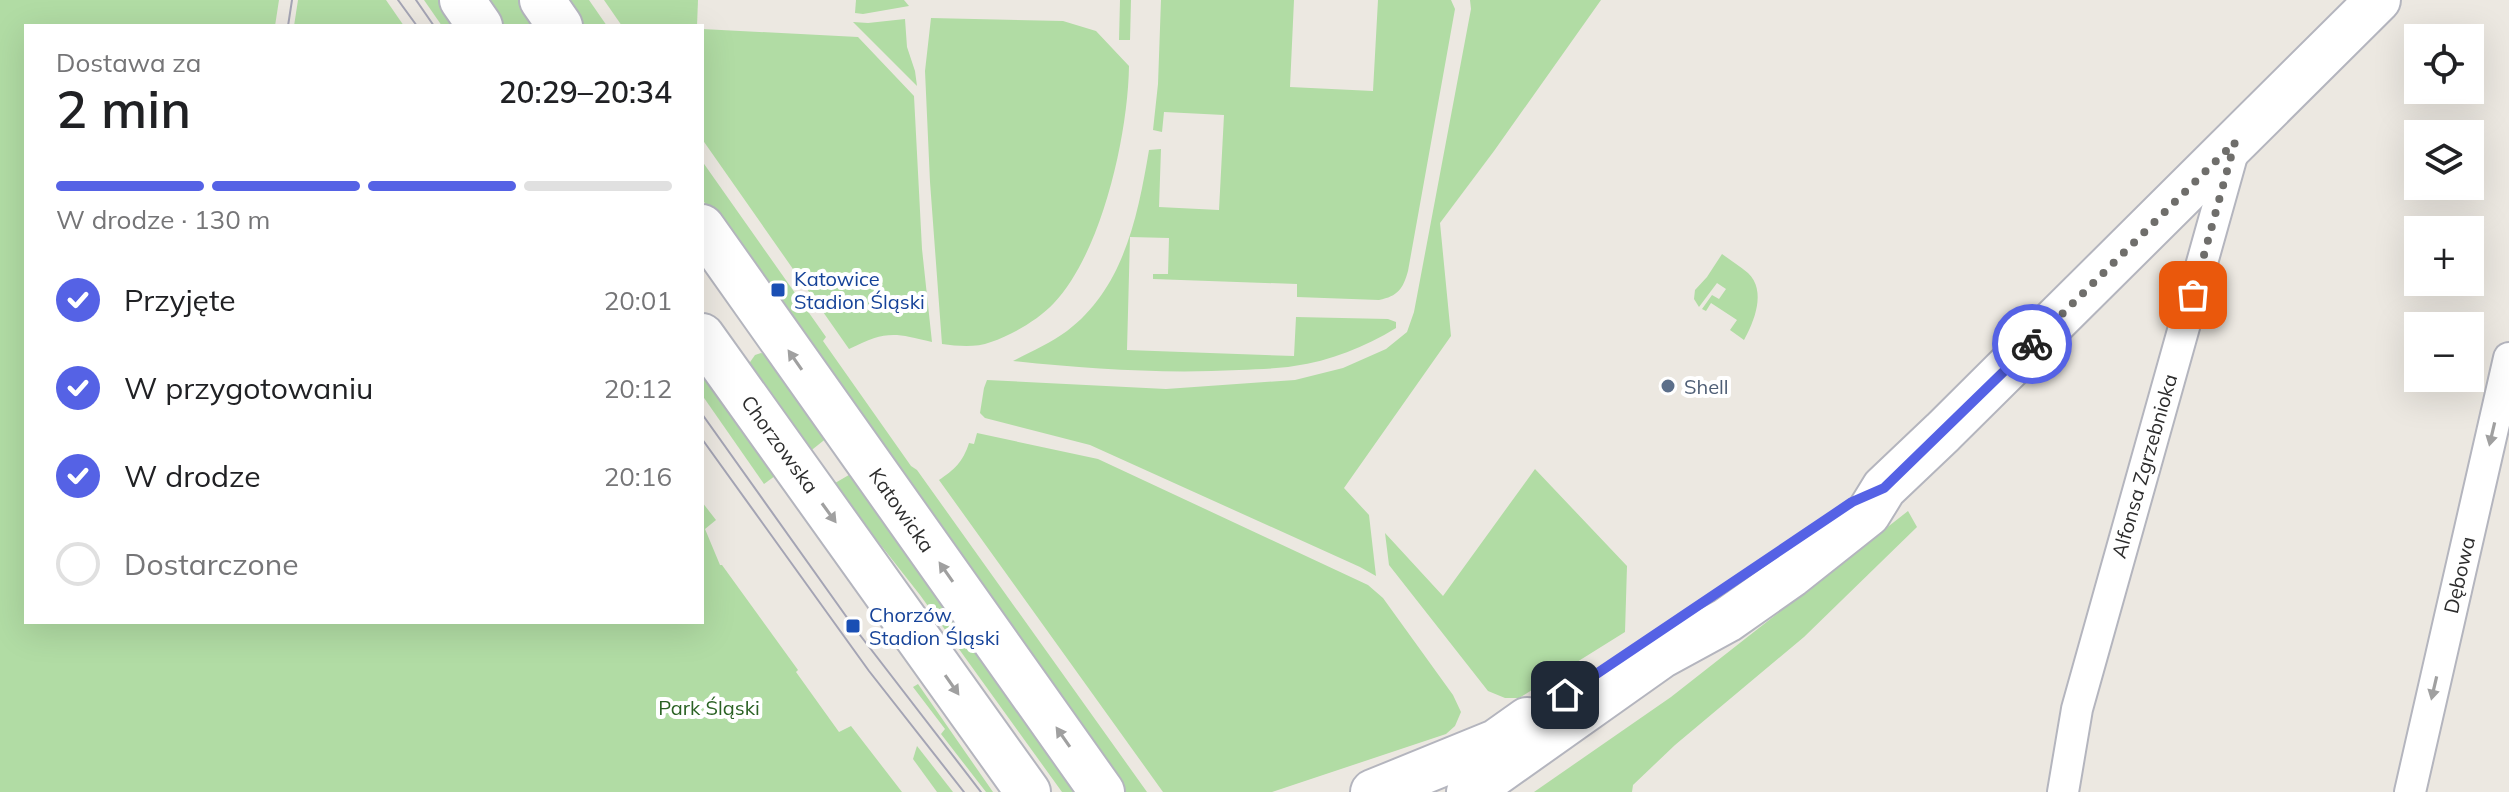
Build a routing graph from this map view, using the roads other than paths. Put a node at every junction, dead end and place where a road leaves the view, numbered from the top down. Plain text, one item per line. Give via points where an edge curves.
1 (462, 0) edge
2 (542, 0) edge
3 (2378, 0) edge
4 (479, 24) edge
5 (559, 24) edge
6 (2235, 142) junction
7 (704, 230) edge
8 (751, 296) junction
9 (704, 332) edge
10 (704, 337) edge
11 (2509, 358) edge
12 (1884, 488) junction
13 (1415, 783) edge
14 (1028, 792) edge
15 (1102, 792) edge
16 (1373, 792) edge
17 (1469, 792) edge
18 (2063, 792) edge
19 (2410, 792) edge

1 - 4 main road
2 - 5 main road
3 - 6 main road
6 - 12 main road
6 - 18 street, Alfonsa Zgrzebnioka via 2077,709
7 - 8 main road, Katowicka
8 - 9 main road
15 -> 8 main road, Katowicka
10 -> 14 main road, Chorzowska
11 -> 19 street, Dębowa
12 - 13 main road via 1852,502 1496,742
12 - 17 main road via 1868,514 1791,575 1727,620 1661,656
13 - 16 main road

